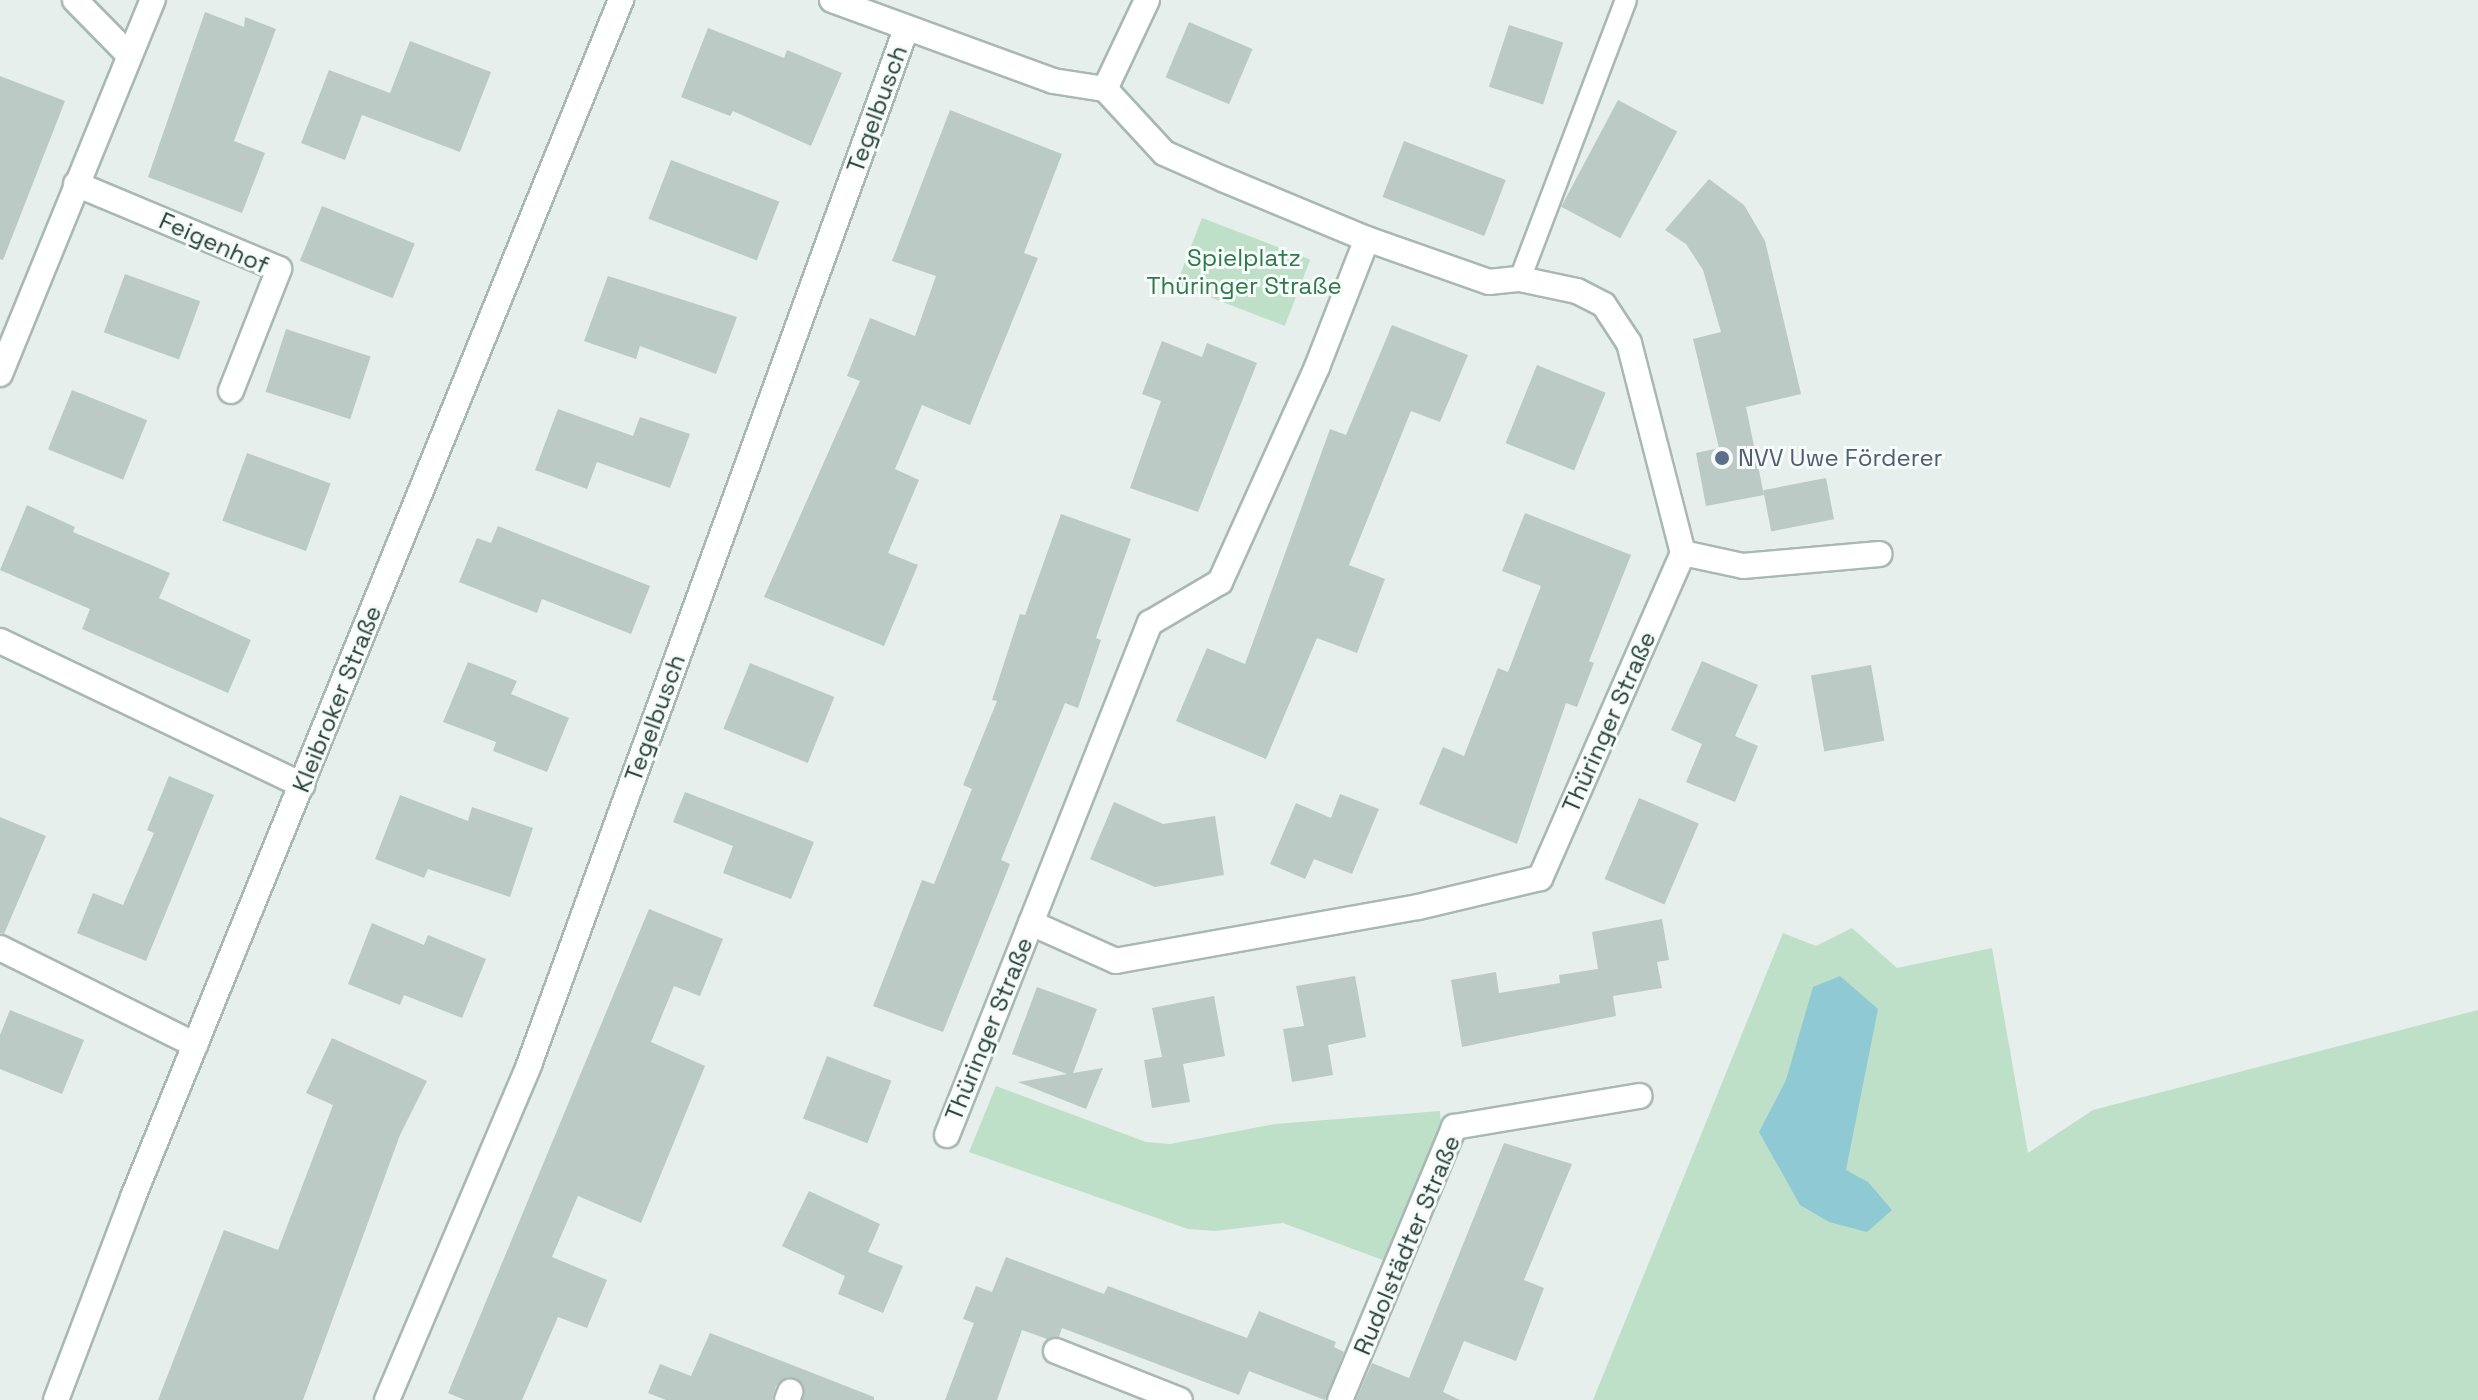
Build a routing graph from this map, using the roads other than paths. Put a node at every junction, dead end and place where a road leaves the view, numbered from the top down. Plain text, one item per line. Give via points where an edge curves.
1 (75, 0) edge
2 (153, 0) edge
3 (621, 0) edge
4 (832, 0) edge
5 (1147, 0) edge
6 (1626, 0) edge
7 (906, 29) junction
8 (129, 55) junction
9 (1105, 89) junction
10 (76, 184) junction
11 (1367, 239) junction
12 (1520, 279) junction
13 (0, 374) edge
14 (231, 391) dead end
15 (1683, 553) junction
16 (1879, 554) dead end
17 (0, 641) edge
18 (302, 785) junction
19 (1031, 923) junction
20 (0, 948) edge
21 (195, 1045) junction
22 (1639, 1096) dead end
23 (947, 1135) dead end
24 (1056, 1351) dead end
25 (56, 1400) edge
26 (387, 1400) edge
27 (1180, 1400) edge
28 (1340, 1400) edge

1 - 8 street
2 - 8 street
3 - 18 street, Kleibroker Straße
4 - 7 street
5 - 9 street
6 - 12 lane
7 - 9 street via 1053,81
7 - 26 street, Tegelbusch via 529,1065
8 - 10 street
9 - 11 street via 1164,153
10 - 13 street
10 - 14 street, Feigenhof via 279,269
11 - 12 street via 1489,282
11 - 19 street, Thüringer Straße via 1317,367 1220,582 1150,623
12 - 15 street via 1577,291 1604,305 1618,322 1629,343
15 - 16 street via 1743,566
15 - 19 street, Thüringer Straße via 1540,878 1418,907 1116,961
17 - 18 street
18 - 21 street, Kleibroker Straße
19 - 23 street, Thüringer Straße
20 - 21 street
21 - 25 street, Kleibroker Straße
22 - 28 street, Rudolstädter Straße via 1454,1127
24 - 27 street

